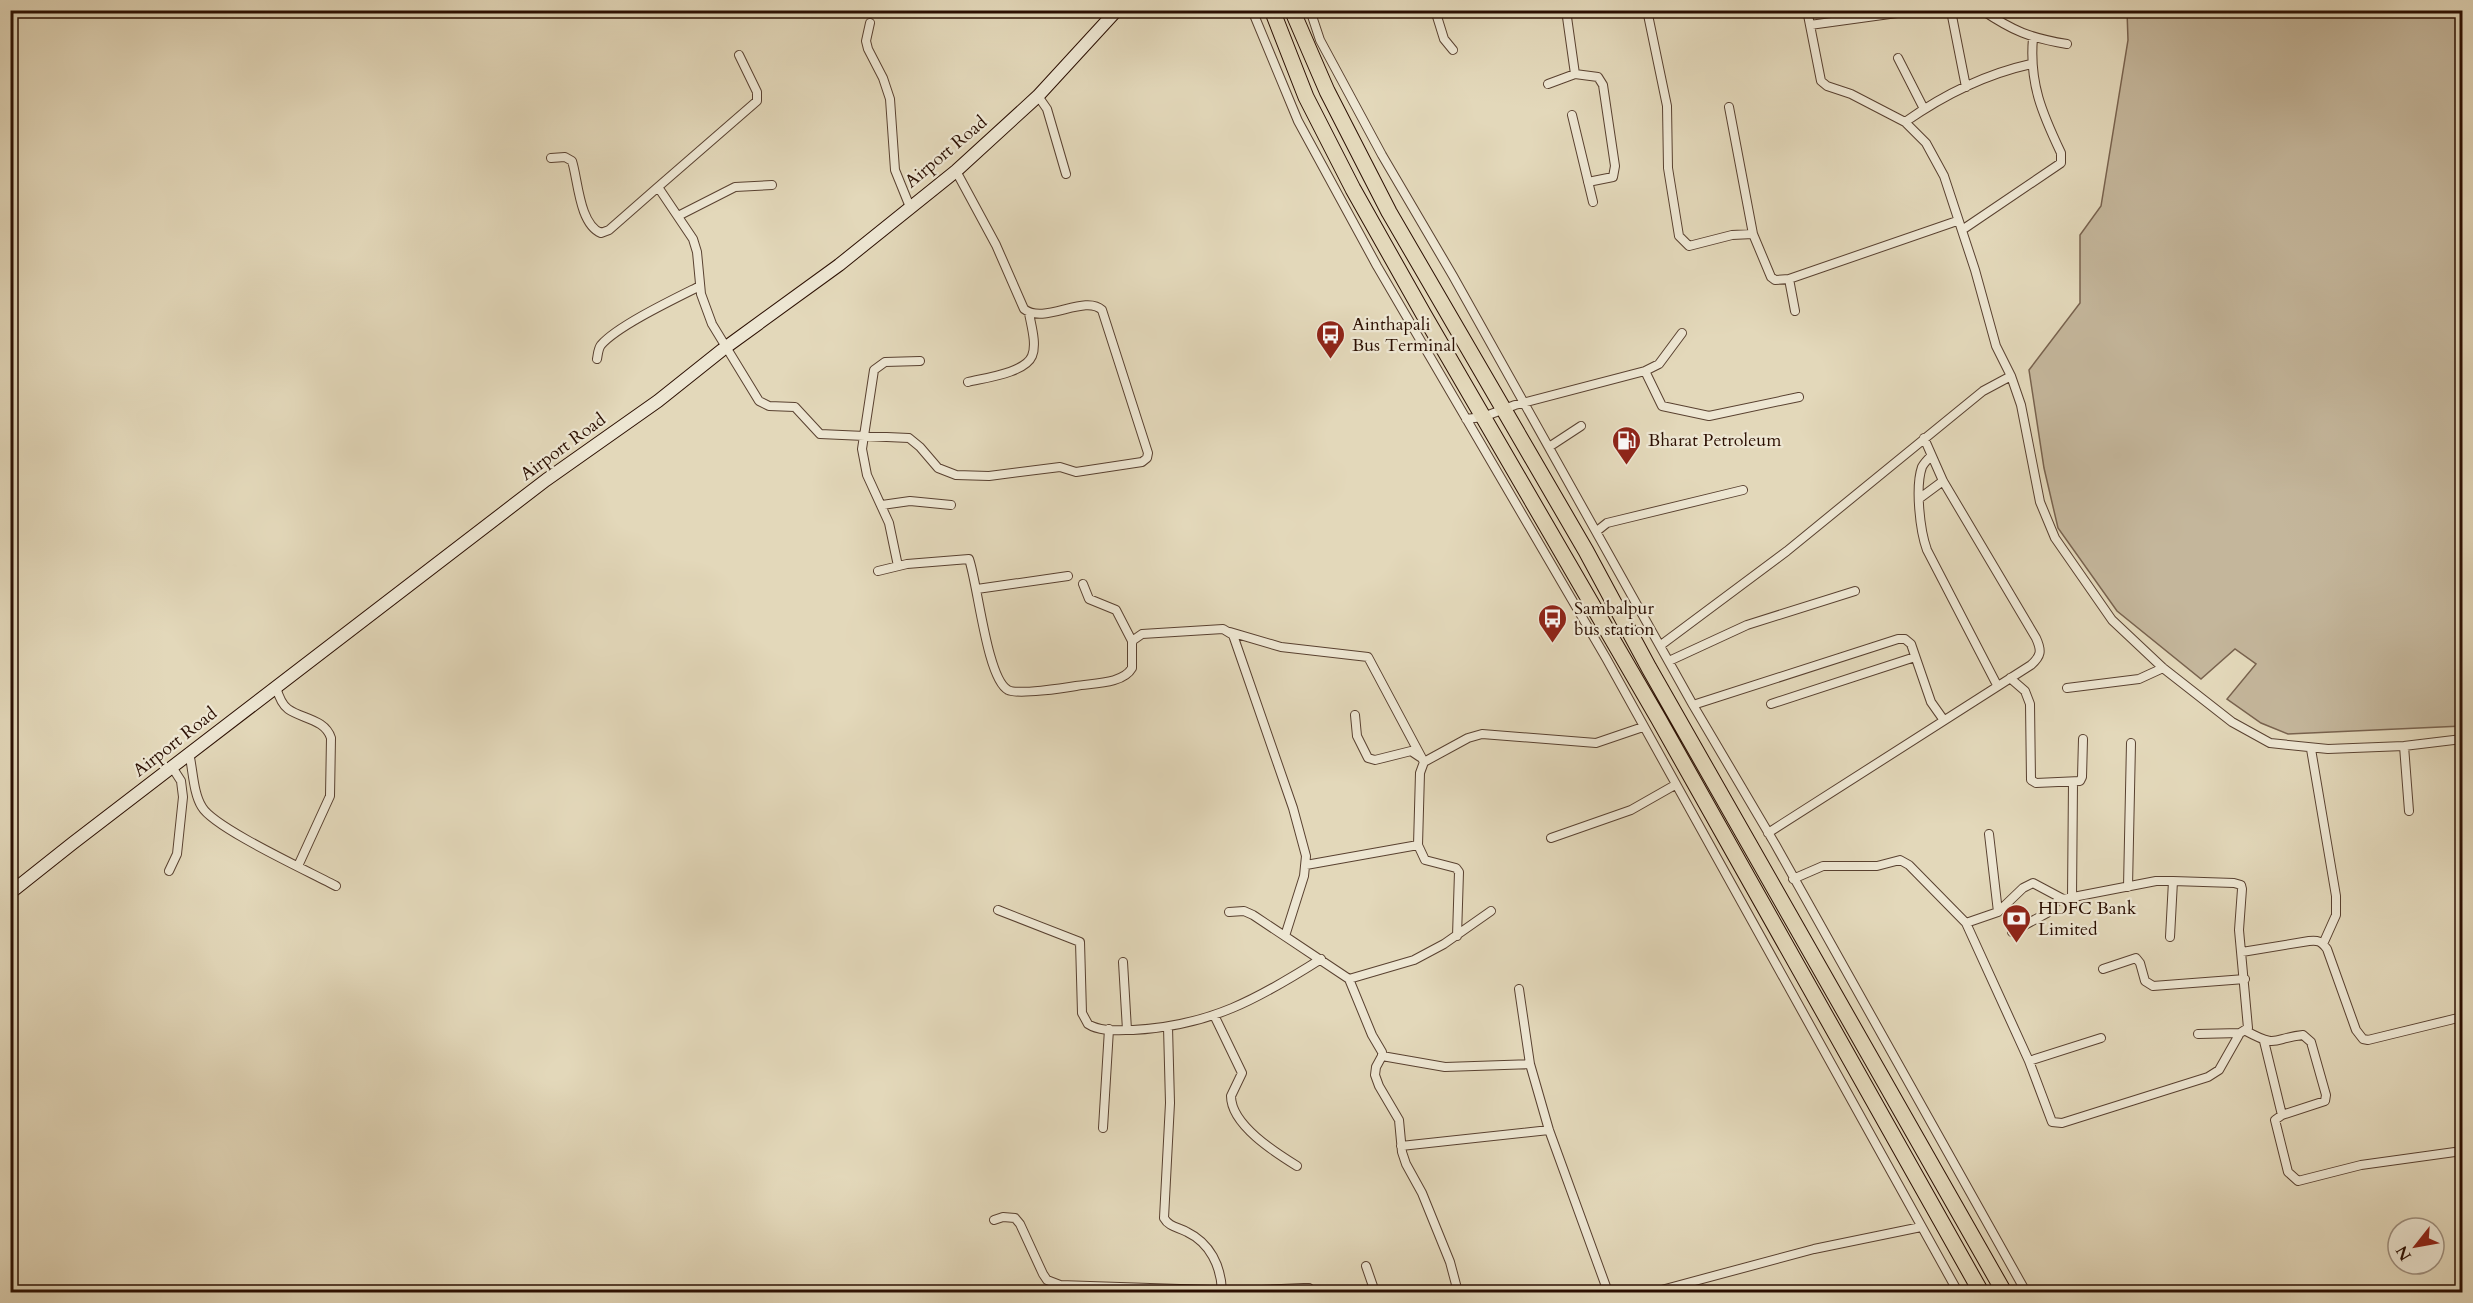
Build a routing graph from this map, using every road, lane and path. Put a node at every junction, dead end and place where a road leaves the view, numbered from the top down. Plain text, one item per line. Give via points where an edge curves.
1 (1117, 10) edge
2 (1252, 10) edge
3 (1272, 10) edge
4 (1292, 10) edge
5 (1310, 10) edge
6 (1435, 10) edge
7 (1566, 10) edge
8 (1647, 10) edge
9 (1807, 10) edge
10 (1901, 10) edge
11 (1982, 10) edge
12 (1951, 11) edge
13 (870, 23) dead end
14 (1810, 25) junction
15 (2033, 38) junction
16 (2067, 44) dead end
17 (1453, 50) dead end
18 (739, 55) dead end
19 (1898, 58) dead end
20 (2031, 64) junction
21 (1575, 74) junction
22 (1548, 84) dead end
23 (1966, 87) junction
24 (1038, 96) junction
25 (1729, 107) dead end
26 (1924, 109) junction
27 (1572, 116) dead end
28 (1905, 122) junction
29 (551, 158) dead end
30 (956, 171) junction
31 (1066, 174) dead end
32 (1588, 182) junction
33 (772, 185) dead end
34 (662, 192) junction
35 (1593, 202) dead end
36 (910, 207) junction
37 (678, 216) junction
38 (1957, 221) junction
39 (1962, 231) junction
40 (1753, 234) junction
41 (1789, 279) junction
42 (700, 286) junction
43 (1795, 311) dead end
44 (1029, 313) junction
45 (1682, 333) dead end
46 (726, 347) junction
47 (597, 359) dead end
48 (920, 361) dead end
49 (1645, 370) junction
50 (2011, 376) junction
51 (968, 382) dead end
52 (1799, 397) dead end
53 (1524, 403) junction
54 (1503, 411) junction
55 (1483, 417) junction
56 (1466, 419) junction
57 (1581, 426) dead end
58 (863, 435) junction
59 (1924, 438) junction
60 (1549, 447) junction
61 (1931, 456) junction
62 (1943, 481) junction
63 (1743, 490) dead end
64 (1920, 498) junction
65 (882, 505) junction
66 (951, 505) dead end
67 (1597, 531) junction
68 (898, 566) junction
69 (878, 571) dead end
70 (1068, 576) dead end
71 (1083, 584) dead end
72 (977, 589) junction
73 (1855, 591) dead end
74 (1230, 632) junction
75 (1132, 641) junction
76 (1661, 645) junction
77 (1915, 657) junction
78 (1669, 661) junction
79 (2163, 668) junction
80 (2010, 678) junction
81 (1997, 685) junction
82 (276, 687) junction
83 (2067, 688) dead end
84 (1771, 704) dead end
85 (1693, 705) junction
86 (1355, 715) dead end
87 (1943, 719) junction
88 (1643, 728) junction
89 (2083, 739) dead end
90 (2463, 739) edge
91 (2131, 743) dead end
92 (2404, 746) junction
93 (2311, 749) junction
94 (189, 753) junction
95 (1424, 762) junction
96 (172, 767) junction
97 (2073, 782) junction
98 (1675, 785) junction
99 (2409, 811) dead end
100 (1768, 833) junction
101 (1989, 834) dead end
102 (1551, 838) dead end
103 (1418, 845) junction
104 (1306, 865) junction
105 (298, 866) junction
106 (169, 871) dead end
107 (1793, 879) junction
108 (2173, 881) junction
109 (336, 886) dead end
110 (2128, 886) junction
111 (10, 893) edge
112 (2072, 897) junction
113 (2059, 899) junction
114 (998, 910) dead end
115 (1491, 911) dead end
116 (1229, 912) dead end
117 (1998, 912) junction
118 (1966, 923) junction
119 (2012, 932) dead end
120 (1285, 936) junction
121 (1457, 936) junction
122 (2170, 937) dead end
123 (2323, 944) junction
124 (2242, 952) junction
125 (1321, 959) junction
126 (1123, 962) dead end
127 (2103, 969) dead end
128 (1349, 979) junction
129 (2245, 979) junction
130 (1519, 989) dead end
131 (1214, 1015) junction
132 (2463, 1017) edge
133 (1168, 1027) junction
134 (1109, 1029) junction
135 (1127, 1030) junction
136 (2243, 1032) junction
137 (2198, 1034) dead end
138 (2101, 1038) dead end
139 (2264, 1041) junction
140 (1382, 1056) junction
141 (2030, 1061) junction
142 (1530, 1064) junction
143 (2282, 1115) junction
144 (1104, 1128) dead end
145 (1549, 1130) junction
146 (1401, 1146) junction
147 (2463, 1151) edge
148 (1297, 1166) dead end
149 (994, 1220) dead end
150 (1921, 1227) junction
151 (1366, 1266) dead end
152 (1222, 1291) junction
153 (1313, 1293) edge
154 (1375, 1293) edge
155 (1458, 1293) edge
156 (1608, 1293) edge
157 (1654, 1293) edge
158 (1959, 1293) edge
159 (1981, 1293) edge
160 (2004, 1293) edge
161 (2026, 1293) edge

1 - 24 main road, Airport Road
2 - 56 street via 1298,121
3 - 55 highway via 1306,97 1353,189
4 - 54 highway via 1357,152
5 - 53 street via 1320,40 1382,155
6 - 17 street via 1444,39
7 - 21 street
8 - 40 street via 1667,106 1668,168 1679,236 1689,246
9 - 14 street
10 - 14 street
11 - 15 street
12 - 23 street
13 - 36 street via 866,40 890,99 895,170
14 - 28 street via 1821,81
15 - 16 street
15 - 20 street
18 - 34 street via 757,92 757,101
19 - 26 street
20 - 23 street
20 - 39 street via 2037,96 2061,153 2061,163
21 - 22 street
21 - 32 street via 1598,77 1603,85 1615,166 1613,177
23 - 26 street
24 - 30 main road, Airport Road
24 - 31 street via 1047,109
25 - 40 street
26 - 28 street
27 - 32 street
28 - 38 street via 1926,143 1944,176
29 - 34 street via 572,161 580,201 594,228 602,233
30 - 36 main road, Airport Road
30 - 44 street via 996,245 1021,304
32 - 35 street
33 - 37 street via 735,187
34 - 37 street
36 - 46 main road, Airport Road via 839,265
37 - 42 street via 693,239
38 - 39 street
38 - 41 street
39 - 50 street via 1996,346
40 - 41 street via 1771,277
41 - 43 street
42 - 46 street via 705,310
42 - 47 street via 608,340 598,350
44 - 51 street via 1034,348 1028,362 1015,370
44 - 58 street via 1093,305 1102,310 1147,458 1076,472 1060,466 989,476 956,475 938,468 909,438
45 - 49 street via 1659,364
46 - 58 street via 765,405 795,407 820,434
46 - 82 main road, Airport Road
48 - 58 street via 885,362 874,370
49 - 52 street via 1662,406 1709,416
49 - 53 street
50 - 59 street via 1983,391
50 - 79 street via 2021,405 2040,502 2055,538 2112,620
53 - 54 street
53 - 60 street
54 - 55 street
54 - 160 highway via 1586,551
55 - 56 street
55 - 159 highway via 1658,718
56 - 88 street
57 - 60 street
58 - 65 street via 867,475
59 - 61 street
59 - 76 street via 1787,551
60 - 67 street
61 - 62 street
61 - 64 street via 1922,466
62 - 64 street
62 - 80 street via 2041,650 2031,665
63 - 67 street via 1607,523
64 - 81 street via 1921,534 1927,550
65 - 66 street via 910,501
65 - 68 street
67 - 76 street
68 - 69 street
68 - 72 street via 969,559
70 - 72 street
71 - 75 street via 1089,600 1116,610
72 - 75 street via 991,658 1009,691 1072,687 1120,678 1132,668
73 - 78 street via 1747,625
74 - 75 street via 1222,629 1149,633
74 - 95 street via 1281,647 1368,657
74 - 104 street via 1293,808
76 - 78 street
77 - 84 street
77 - 85 street via 1911,644 1898,639
77 - 87 street via 1931,702
78 - 85 street
79 - 83 street via 2139,679
79 - 93 street via 2250,734 2270,743
80 - 81 street
80 - 97 street via 2025,691 2030,704 2031,780
81 - 87 street
82 - 94 main road, Airport Road
82 - 105 street via 288,709 323,726 331,738 330,796
85 - 100 street
86 - 95 street via 1357,736 1368,758 1375,760 1411,751
87 - 100 street
88 - 95 street via 1596,742 1482,734
88 - 98 street
89 - 97 street via 2082,777
90 - 92 street
91 - 110 street
92 - 93 street
92 - 99 street
93 - 123 street via 2336,896 2336,915
94 - 96 main road, Airport Road
94 - 105 street via 200,804 206,814
95 - 103 street via 1420,773
96 - 106 street via 181,781 183,797 177,854
96 - 111 main road, Airport Road
97 - 112 street
98 - 102 street via 1630,810
98 - 150 street
100 - 107 street
101 - 117 street
103 - 104 street
103 - 121 street via 1425,860 1459,872
104 - 120 street
105 - 109 street
107 - 118 street via 1823,866 1877,866 1900,860
107 - 161 street
108 - 110 street
108 - 122 street
108 - 124 street via 2241,885
110 - 112 street
112 - 113 street
113 - 117 street via 2033,883
113 - 119 street via 2047,913
114 - 134 street via 1080,942 1084,1019 1093,1027
115 - 121 street
116 - 120 street via 1244,911
117 - 118 street
118 - 141 street
120 - 125 street
121 - 128 street via 1414,960
123 - 124 street via 2318,940
123 - 132 street via 2355,1030 2363,1039
124 - 129 street
125 - 128 street
125 - 131 street via 1263,995
126 - 135 street
127 - 129 street via 2136,958 2145,981 2153,986
128 - 140 street
129 - 136 street via 2249,1023
130 - 142 street
131 - 133 street
131 - 148 street via 1242,1073 1231,1096 1234,1108 1259,1141
133 - 135 street
133 - 152 street via 1170,1103 1164,1218 1171,1226 1197,1237 1211,1253 1219,1266
134 - 135 street
134 - 144 street
136 - 137 street
136 - 139 street
136 - 141 street via 2219,1070 2208,1077 2057,1124 2049,1118
138 - 141 street
139 - 143 street
139 - 143 street via 2307,1037 2326,1095 2322,1104
140 - 142 street via 1457,1068
140 - 146 street via 1375,1075 1399,1119
142 - 145 street
143 - 147 street via 2275,1125 2288,1172 2298,1181 2361,1165
145 - 146 street
145 - 156 street
146 - 155 street via 1450,1262
149 - 152 street via 1015,1218 1043,1274 1053,1283
150 - 157 street via 1814,1249
150 - 158 street
151 - 154 street
152 - 153 street via 1309,1288

